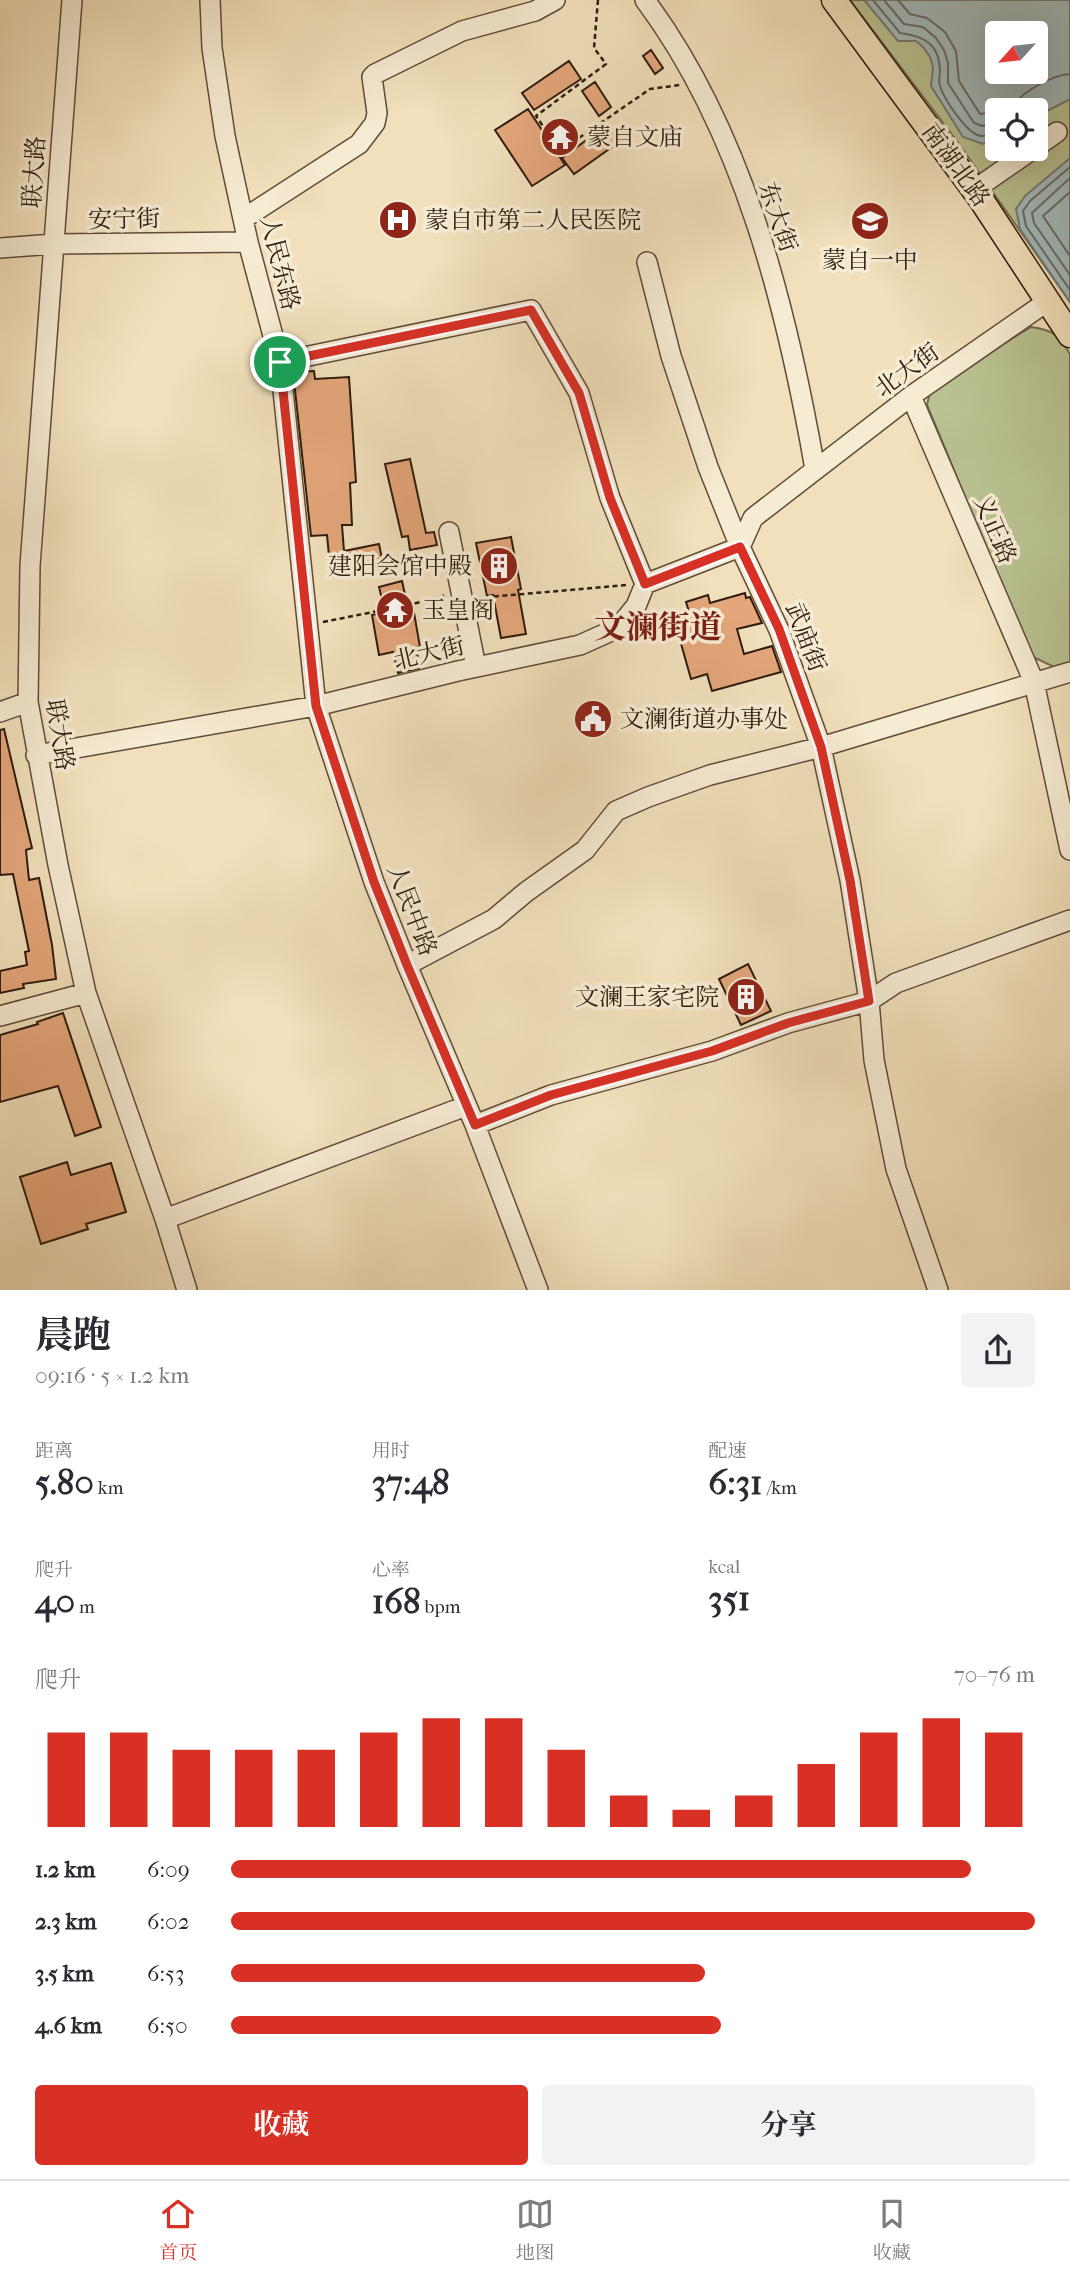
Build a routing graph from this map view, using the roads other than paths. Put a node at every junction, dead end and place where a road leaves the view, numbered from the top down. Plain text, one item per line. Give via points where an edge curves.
1 (72, 0) edge
2 (210, 0) edge
3 (555, 0) edge
4 (645, 0) edge
5 (834, 0) edge
6 (1057, 132) dead end
7 (1048, 139) edge
8 (1016, 161) edge
9 (974, 190) junction
10 (243, 219) junction
11 (248, 242) junction
12 (54, 244) junction
13 (0, 248) edge
14 (647, 262) dead end
15 (1048, 301) junction
16 (1070, 335) edge
17 (280, 362) junction
18 (911, 396) junction
19 (816, 469) junction
20 (449, 532) dead end
21 (740, 547) junction
22 (645, 584) junction
23 (476, 667) junction
24 (1070, 672) edge
25 (1034, 682) junction
26 (28, 702) junction
27 (316, 706) junction
28 (0, 712) edge
29 (821, 747) junction
30 (36, 755) junction
31 (1070, 850) edge
32 (1070, 920) edge
33 (407, 965) junction
34 (86, 993) junction
35 (869, 1001) junction
36 (0, 1016) edge
37 (466, 1106) junction
38 (475, 1125) junction
39 (165, 1219) junction
40 (187, 1290) edge
41 (538, 1290) edge
42 (938, 1290) edge

1 - 12 street, 联大路
2 - 10 street, 人民东路 via 225,136
3 - 10 street via 462,31 375,74 375,123 359,144
4 - 19 street, 东大街 via 670,33 732,161 784,316
5 - 9 main road, 南湖北路
6 - 7 street
8 - 9 street
9 - 15 main road, 南湖北路
10 - 11 street, 人民东路
11 - 12 street, 安宁街
11 - 17 street, 人民东路
12 - 13 street, 安宁街
12 - 26 street, 联大路 via 30,566
14 - 21 street, 武庙街 via 675,368
15 - 16 main road, 南湖北路
15 - 18 street, 北大街
17 - 22 street via 531,310 579,393 610,498
17 - 27 street, 人民东路
18 - 19 street, 北大街
18 - 25 street, 义正路
19 - 21 street, 北大街 via 753,518
20 - 23 street
21 - 22 street
21 - 29 street, 武庙街 via 779,629
22 - 23 street, 北大街 via 636,606 609,632 580,645
23 - 27 street, 北大街
24 - 25 street
25 - 29 street
25 - 31 street, 义正路
26 - 28 street
26 - 30 street, 联大路
27 - 30 street, 北大街
27 - 33 street, 人民中路 via 374,882
29 - 33 street via 710,775 616,811 585,850 494,919
29 - 35 street, 武庙街 via 850,880
30 - 34 street, 联大路
32 - 35 street via 897,983
33 - 37 street, 人民中路
34 - 36 street
34 - 39 street, 联大路
35 - 38 street via 551,1095
35 - 42 street, 武庙街 via 874,1060 896,1169
37 - 38 street, 人民中路
37 - 39 street
38 - 41 street, 人民中路
39 - 40 street, 联大路

